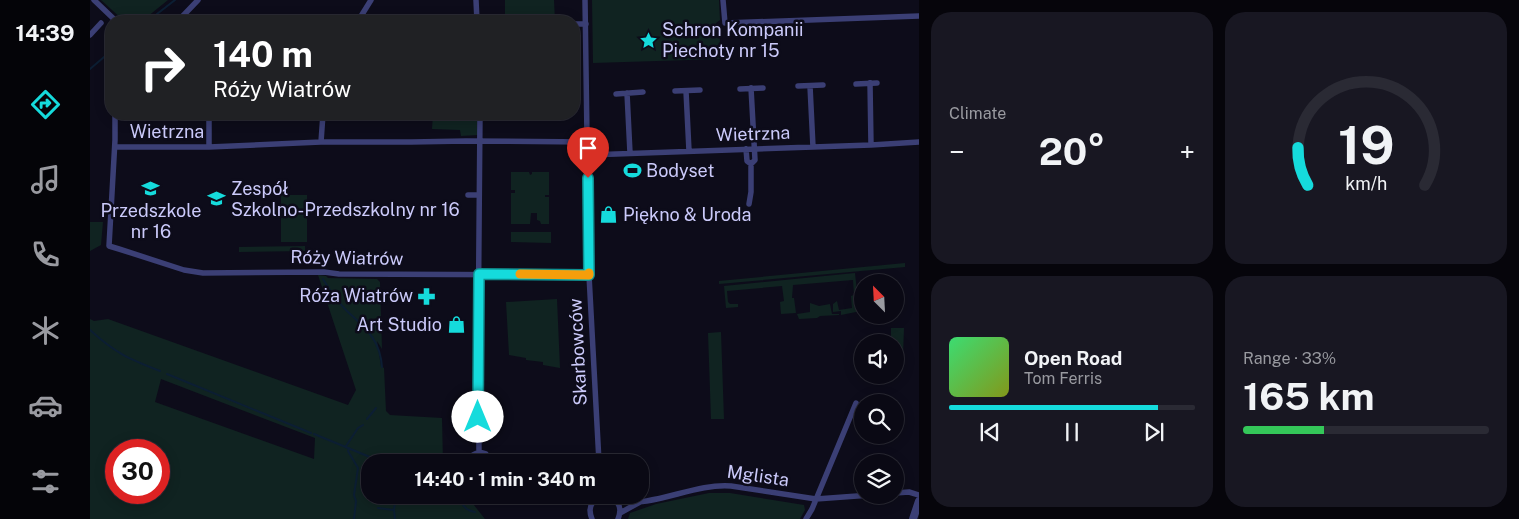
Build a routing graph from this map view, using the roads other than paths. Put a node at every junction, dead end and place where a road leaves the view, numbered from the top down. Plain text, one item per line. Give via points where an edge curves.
1 (94, 0) edge
2 (198, 0) edge
3 (371, 0) edge
4 (476, 0) edge
5 (585, 0) edge
6 (724, 0) edge
7 (110, 15) edge
8 (184, 15) edge
9 (362, 15) edge
10 (477, 15) edge
11 (919, 16) edge
12 (101, 23) dead end
13 (580, 24) edge
14 (586, 24) junction
15 (90, 35) edge
16 (870, 83) junction
17 (877, 83) dead end
18 (856, 84) dead end
19 (823, 85) dead end
20 (798, 86) dead end
21 (810, 86) junction
22 (740, 88) dead end
23 (751, 88) junction
24 (763, 88) dead end
25 (700, 90) dead end
26 (675, 91) dead end
27 (686, 91) junction
28 (643, 92) dead end
29 (627, 93) junction
30 (616, 94) dead end
31 (115, 120) edge
32 (209, 120) edge
33 (323, 120) edge
34 (480, 120) edge
35 (480, 141) junction
36 (321, 142) junction
37 (587, 142) junction
38 (919, 142) edge
39 (871, 145) junction
40 (115, 147) junction
41 (209, 147) junction
42 (813, 147) junction
43 (746, 149) junction
44 (754, 149) junction
45 (689, 151) junction
46 (630, 153) junction
47 (588, 155) junction
48 (751, 164) junction
49 (468, 195) dead end
50 (480, 195) junction
51 (749, 204) dead end
52 (108, 246) joint
53 (479, 274) junction
54 (589, 275) junction
55 (854, 408) edge
56 (478, 452) junction
57 (476, 454) edge
58 (486, 454) edge
59 (600, 454) edge
60 (904, 492) edge
61 (919, 495) edge
62 (854, 496) edge
63 (816, 499) junction
64 (649, 500) edge
65 (919, 501) edge
66 (593, 504) edge
67 (637, 504) edge
68 (619, 516) edge
69 (592, 519) edge
70 (806, 519) edge
71 (913, 519) edge

1 - 7 street
2 - 8 street
3 - 9 street
4 - 10 street
5 - 14 street, Skarbowców
6 - 11 street via 725,23
12 - 15 street
13 - 14 street
14 - 37 street, Skarbowców
16 - 17 street
16 - 18 street
16 - 39 street
19 - 21 street
20 - 21 street
21 - 42 street
22 - 23 street
23 - 24 street
23 - 44 street
25 - 27 street
26 - 27 street
27 - 45 street
28 - 29 street
29 - 30 street
29 - 46 street
31 - 40 street
32 - 41 street
33 - 36 street
34 - 35 street
35 - 36 street, Wietrzna
35 - 37 street, Wietrzna
35 - 50 street
36 - 41 street, Wietrzna
37 - 47 street, Skarbowców
38 - 39 street, Wietrzna
39 - 42 street, Wietrzna
40 - 41 street, Wietrzna
40 - 52 street, Wietrzna
42 - 44 street, Wietrzna
43 - 44 street, Wietrzna
43 - 45 street, Wietrzna
43 - 48 street via 747,161
44 - 48 street via 755,160
45 - 46 street, Wietrzna
46 - 47 street, Wietrzna
47 - 54 street, Skarbowców
48 - 51 street
49 - 50 street
50 - 53 street
52 - 53 street, Róży Wiatrów via 203,273
53 - 54 street, Róży Wiatrów
53 - 56 street
54 - 59 street, Skarbowców
55 - 63 street
56 - 57 street
56 - 58 street
60 - 61 street
62 - 63 street, Mglista
63 - 64 street, Mglista via 722,485
63 - 70 street
65 - 71 street
66 - 69 street
67 - 68 street, Mglista

